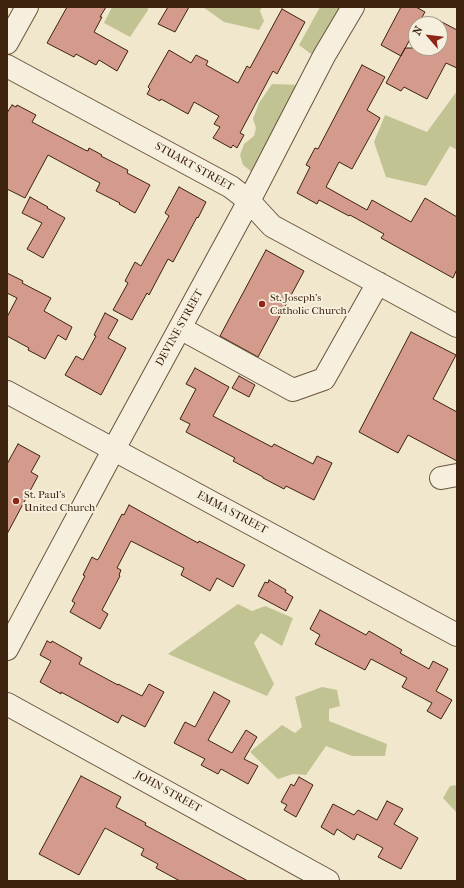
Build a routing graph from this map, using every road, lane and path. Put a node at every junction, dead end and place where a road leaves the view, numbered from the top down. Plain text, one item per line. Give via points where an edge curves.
1 (27, 7) edge
2 (353, 7) edge
3 (7, 43) edge
4 (7, 66) edge
5 (249, 201) junction
6 (378, 283) junction
7 (457, 326) edge
8 (180, 328) junction
9 (7, 392) edge
10 (114, 449) junction
11 (457, 634) edge
12 (7, 649) edge
13 (7, 704) edge
14 (328, 881) edge

1 - 3 street
2 - 5 street, DEVINE STREET via 324,56
4 - 5 street, STUART STREET via 231,187
5 - 6 street, STUART STREET via 272,226
5 - 8 street, DEVINE STREET
6 - 7 street, STUART STREET
6 - 8 street via 324,379 293,390
8 - 10 street, DEVINE STREET
9 - 10 street, EMMA STREET
10 - 11 street, EMMA STREET
10 - 12 street, DEVINE STREET
13 - 14 street, JOHN STREET

